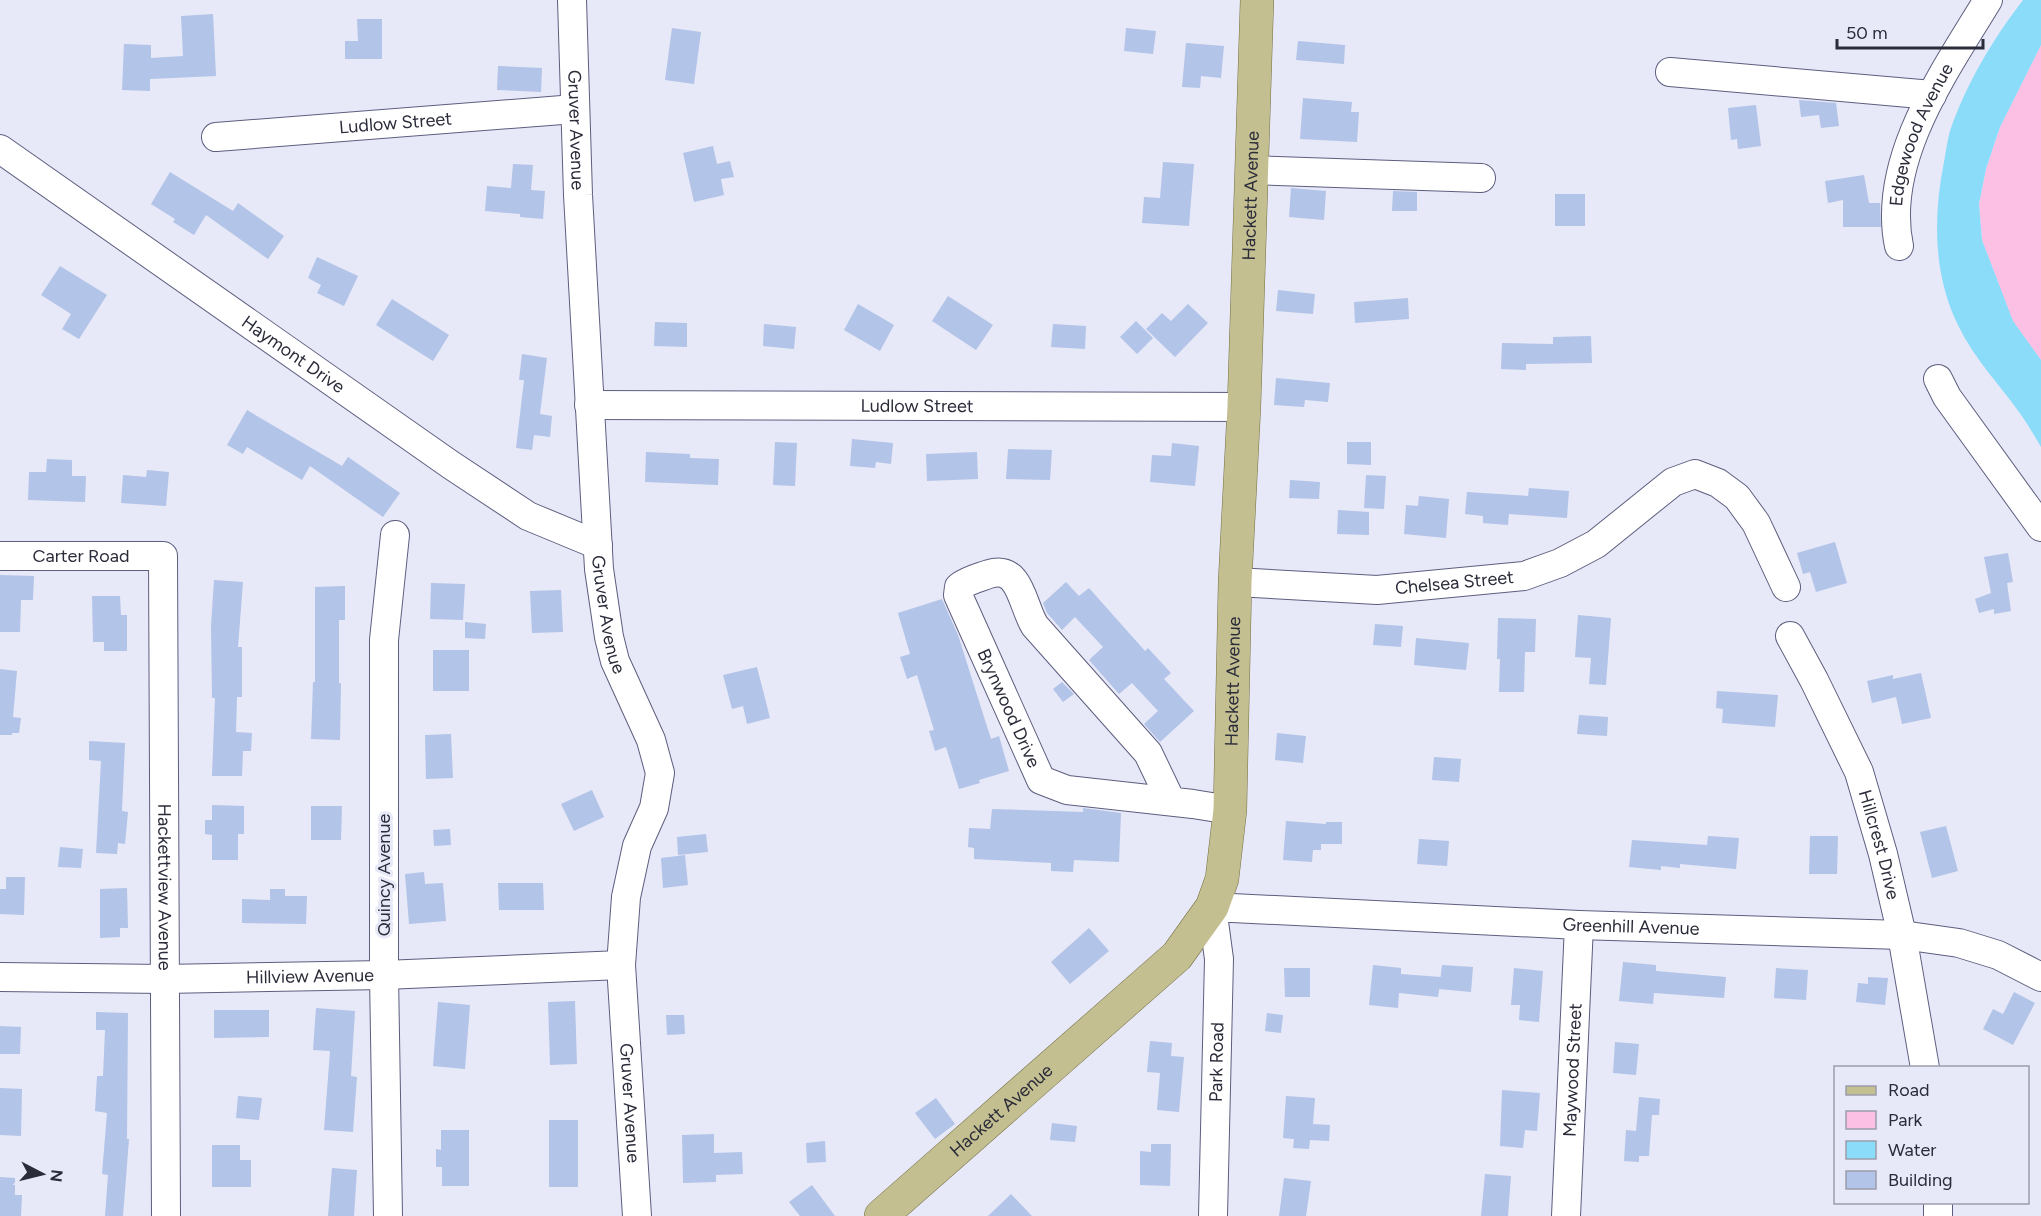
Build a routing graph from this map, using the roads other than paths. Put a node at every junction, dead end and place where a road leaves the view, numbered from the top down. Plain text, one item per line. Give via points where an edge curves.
1 (572, 0) edge
2 (1257, 0) edge
3 (1988, 0) edge
4 (1670, 72) dead end
5 (1932, 95) junction
6 (575, 109) junction
7 (216, 137) dead end
8 (0, 149) edge
9 (1251, 170) junction
10 (1481, 178) dead end
11 (1899, 246) dead end
12 (1938, 379) dead end
13 (589, 405) junction
14 (1244, 407) junction
15 (2041, 527) edge
16 (395, 535) dead end
17 (598, 545) junction
18 (0, 556) edge
19 (163, 556) joint
20 (1235, 582) junction
21 (1786, 587) dead end
22 (1790, 636) dead end
23 (1172, 801) junction
24 (1230, 810) junction
25 (1212, 907) junction
26 (1579, 925) junction
27 (1902, 935) junction
28 (621, 965) junction
29 (384, 975) junction
30 (0, 977) edge
31 (2041, 977) edge
32 (164, 979) junction
33 (1925, 1066) edge
34 (166, 1216) edge
35 (388, 1216) edge
36 (638, 1216) edge
37 (881, 1216) edge
38 (1213, 1216) edge
39 (1566, 1216) edge

1 - 6 street, Gruver Avenue
2 - 9 main road, Hackett Avenue
3 - 5 street, Edgewood Avenue
4 - 5 street
5 - 11 street, Edgewood Avenue via 1901,169 1895,227
6 - 7 street, Ludlow Street
6 - 13 street, Gruver Avenue
8 - 17 street, Haymont Drive via 528,516
9 - 10 street
9 - 14 main road, Hackett Avenue
12 - 15 street
13 - 14 street, Ludlow Street
13 - 17 street, Gruver Avenue
14 - 20 main road, Hackett Avenue
16 - 29 street, Quincy Avenue via 384,640
17 - 28 street, Gruver Avenue via 615,660 651,740 660,773 654,808 637,846 628,887
18 - 19 street, Carter Road
19 - 32 street, Hackettview Avenue
20 - 21 street, Chelsea Street via 1377,590 1524,576 1596,544 1672,482 1695,474 1718,483 1737,497 1756,523
20 - 24 main road, Hackett Avenue
22 - 27 street, Hillcrest Drive via 1859,771
23 - 23 street, Brynwood Drive via 1067,790 1041,780 958,595 959,587 994,572 1013,577 1035,627 1148,753
23 - 24 street, Brynwood Drive
24 - 25 main road, Hackett Avenue via 1222,879
25 - 26 street, Greenhill Avenue
25 - 37 main road, Hackett Avenue via 1177,956
25 - 38 street, Park Road via 1219,959
26 - 27 street, Greenhill Avenue
26 - 39 street, Maywood Street
27 - 31 street, Greenhill Avenue via 1959,943 1998,955
27 - 33 street, Hillcrest Drive
28 - 29 street, Hillview Avenue
28 - 36 street, Gruver Avenue
29 - 32 street, Hillview Avenue
29 - 35 street, Quincy Avenue
30 - 32 street, Hillview Avenue
32 - 34 street, Hackettview Avenue

